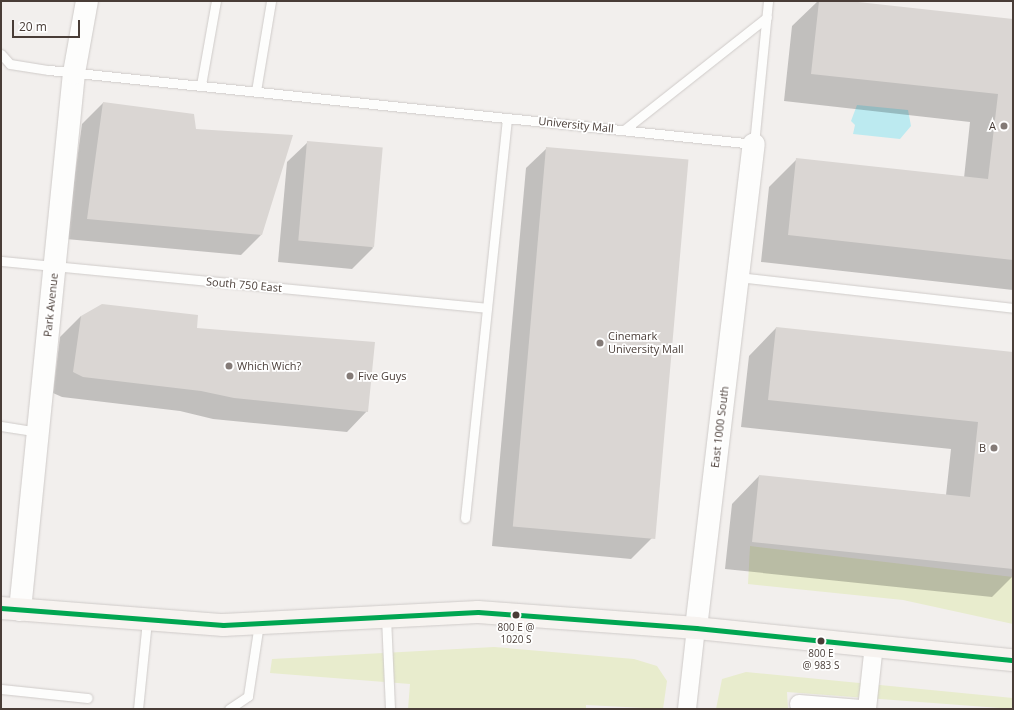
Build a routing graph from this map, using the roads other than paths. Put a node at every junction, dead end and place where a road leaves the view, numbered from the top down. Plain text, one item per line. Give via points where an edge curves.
1 (87, 1) edge
2 (216, 1) edge
3 (270, 1) edge
4 (768, 1) edge
5 (767, 17) junction
6 (1, 54) edge
7 (74, 73) junction
8 (201, 85) junction
9 (256, 91) junction
10 (507, 118) junction
11 (624, 130) junction
12 (754, 144) junction
13 (1, 261) edge
14 (55, 267) junction
15 (738, 277) junction
16 (488, 308) junction
17 (1013, 308) edge
18 (1, 426) edge
19 (37, 432) junction
20 (465, 518) dead end
21 (10, 609) edge
22 (386, 617) junction
23 (147, 620) junction
24 (259, 623) junction
25 (696, 628) junction
26 (874, 645) junction
27 (1013, 660) edge
28 (1, 689) edge
29 (88, 698) dead end
30 (799, 704) dead end
31 (138, 709) edge
32 (229, 709) edge
33 (390, 709) edge
34 (687, 709) edge
35 (861, 709) edge
36 (867, 709) edge

1 - 7 street, Park Avenue
2 - 8 lane
3 - 9 lane
4 - 5 lane
5 - 11 lane
5 - 12 lane
6 - 7 lane, University Mall via 10,64
7 - 8 lane, University Mall
7 - 14 street, Park Avenue
8 - 9 lane, University Mall
9 - 10 lane, University Mall
10 - 11 lane, University Mall
10 - 16 lane
11 - 12 lane, University Mall
12 - 15 street, East 1000 South
13 - 14 lane, South 750 East
14 - 16 lane, South 750 East
14 - 19 street, Park Avenue
15 - 17 lane
15 - 25 street, East 1000 South
16 - 20 lane
18 - 19 lane
19 - 21 street, Park Avenue
21 - 23 main road
22 - 24 main road
22 - 25 main road via 478,612
22 - 33 lane
23 - 24 main road via 223,625
23 - 31 lane
24 - 32 lane via 248,696
25 - 26 main road
25 - 34 street, East 1000 South
26 - 27 main road
26 - 36 street
28 - 29 lane
30 - 35 street

